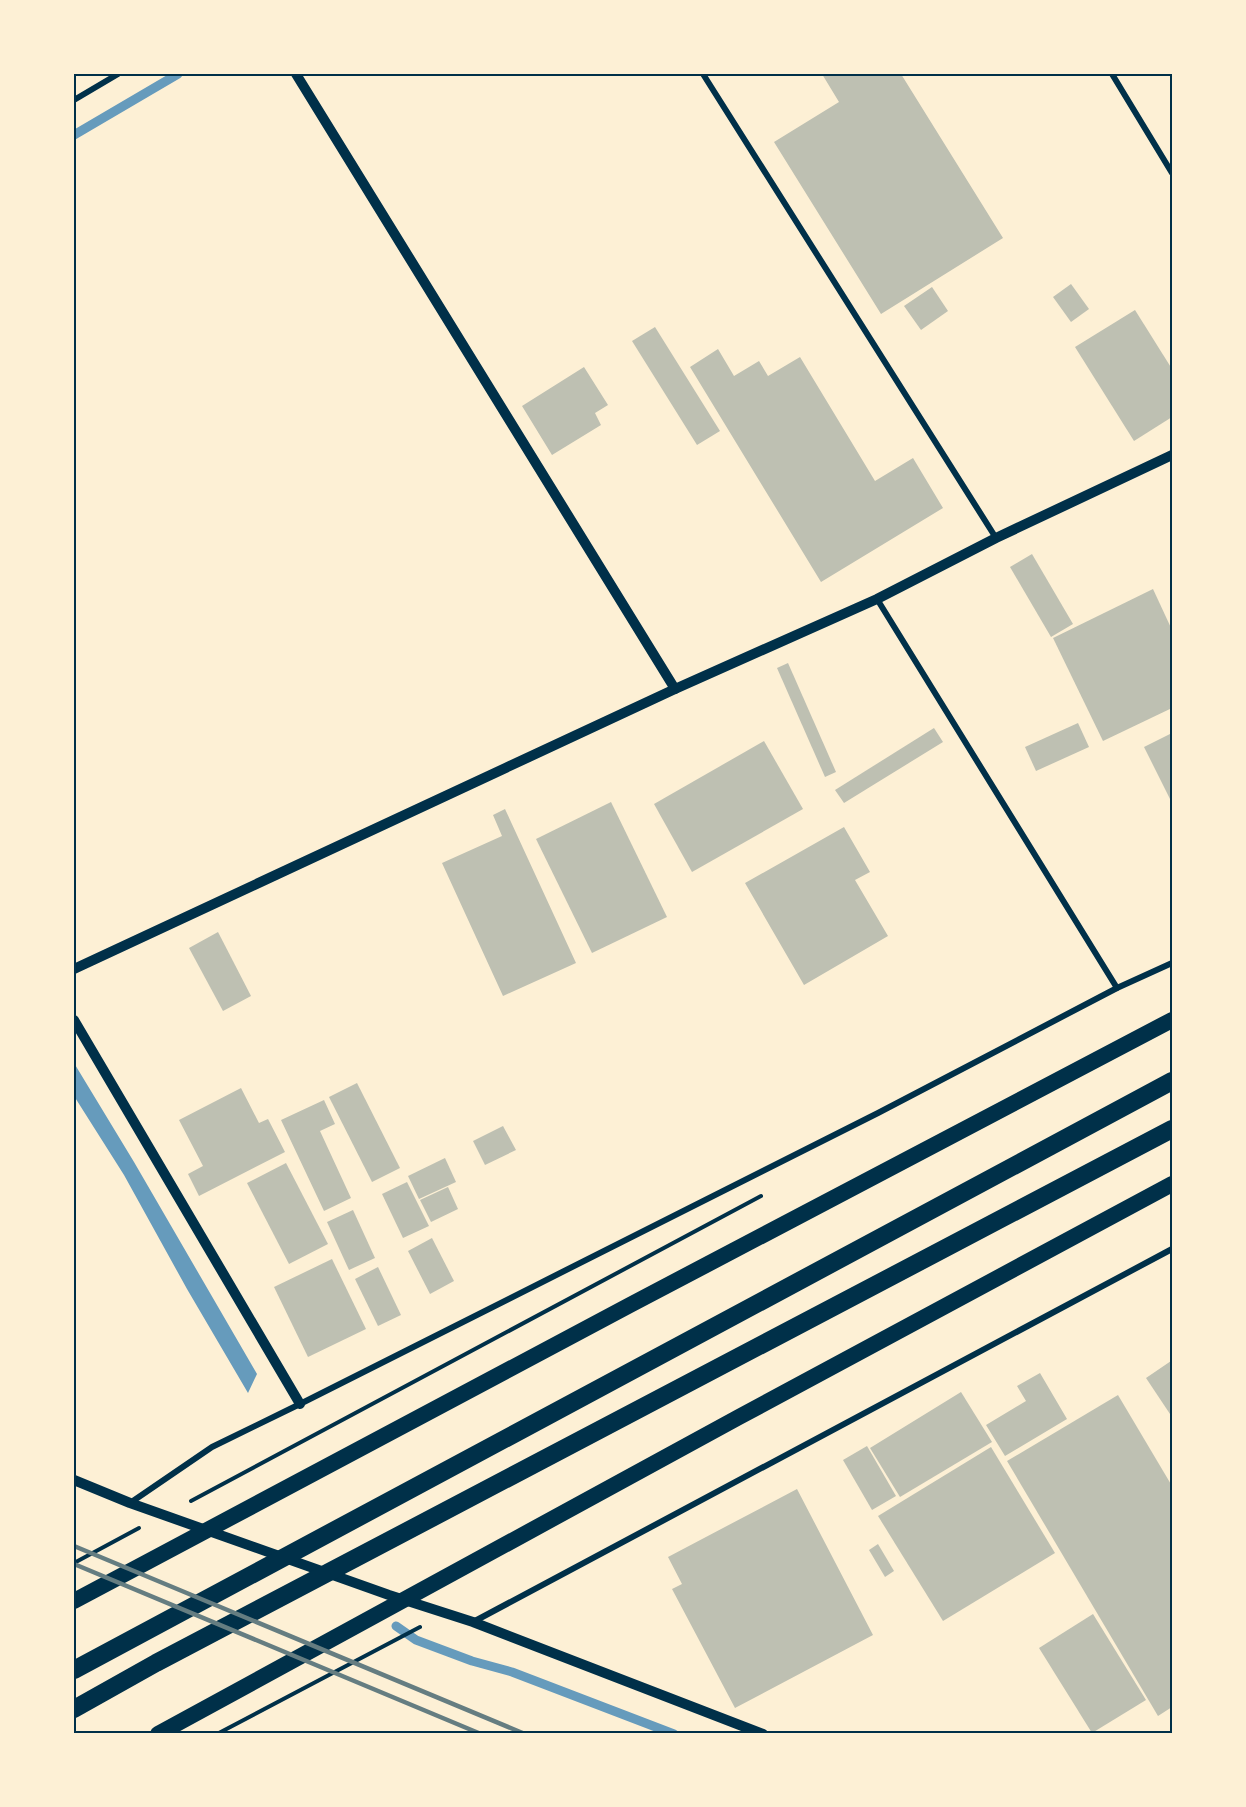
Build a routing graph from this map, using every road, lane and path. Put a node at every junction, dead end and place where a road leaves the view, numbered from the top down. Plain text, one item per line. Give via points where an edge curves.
1 (118, 74) edge
2 (296, 74) edge
3 (703, 74) edge
4 (1112, 74) edge
5 (74, 100) edge
6 (1173, 173) edge
7 (1173, 455) edge
8 (996, 538) junction
9 (877, 599) junction
10 (675, 689) junction
11 (1173, 963) edge
12 (74, 969) edge
13 (1117, 988) junction
14 (74, 1020) edge
15 (1173, 1020) edge
16 (1173, 1081) edge
17 (1173, 1129) edge
18 (1173, 1184) edge
19 (771, 1191) dead end
20 (1173, 1249) edge
21 (300, 1404) junction
22 (74, 1480) edge
23 (190, 1501) dead end
24 (130, 1503) junction
25 (147, 1524) dead end
26 (74, 1563) edge
27 (74, 1601) edge
28 (472, 1622) junction
29 (74, 1670) edge
30 (74, 1709) edge
31 (158, 1734) edge
32 (763, 1734) edge

1 - 5 street
2 - 10 street
3 - 8 street
4 - 6 street
7 - 8 street
8 - 9 street
9 - 10 street
9 - 13 street
10 - 12 street
11 - 13 street
13 - 21 street
14 - 21 street
15 - 27 highway
16 - 29 highway
17 - 30 highway
18 - 31 highway
19 - 23 path
20 - 28 street
21 - 24 street via 212,1447
22 - 24 street
24 - 28 street
25 - 26 path
28 - 32 street

